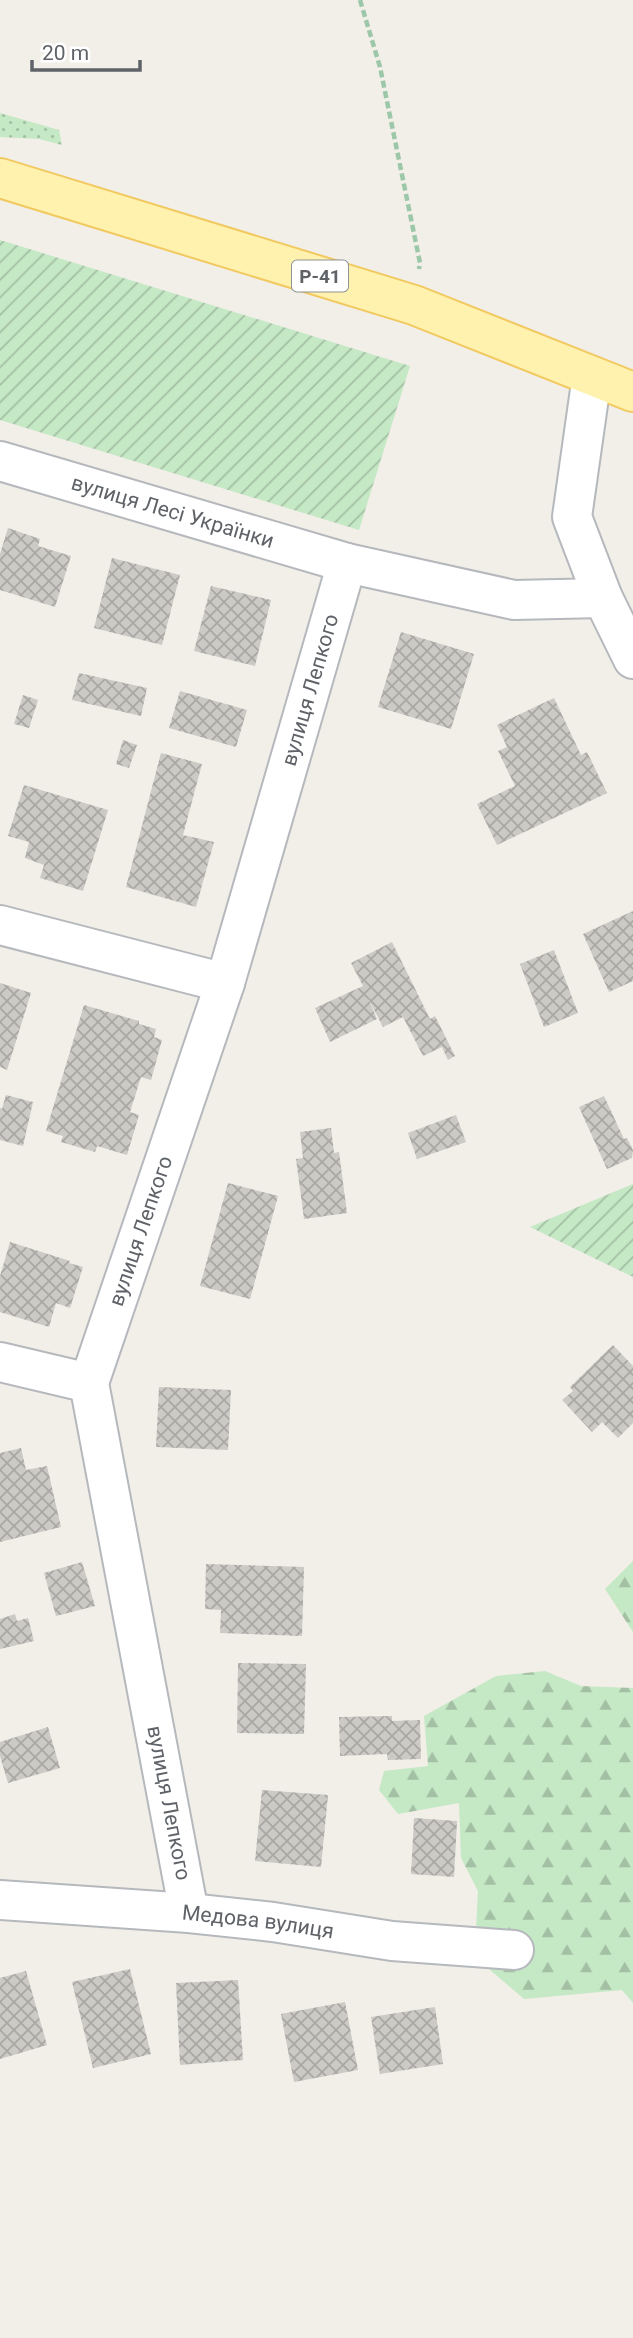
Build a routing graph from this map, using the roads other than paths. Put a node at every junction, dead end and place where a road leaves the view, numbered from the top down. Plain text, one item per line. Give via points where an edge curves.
1 (0, 178) edge
2 (592, 376) junction
3 (633, 392) edge
4 (0, 461) edge
5 (347, 563) junction
6 (603, 598) junction
7 (633, 659) edge
8 (0, 925) edge
9 (225, 983) junction
10 (0, 1362) edge
11 (89, 1383) junction
12 (0, 1900) edge
13 (189, 1913) junction
14 (514, 1950) dead end

1 - 2 main road, Р-41 via 414,305
2 - 3 main road, Р-41
2 - 6 street via 572,517
4 - 5 street, вулиця Лесі Українки
5 - 6 street, вулиця Лесі Українки via 514,600
5 - 9 street, вулиця Лепкого
6 - 7 street
8 - 9 street
9 - 11 street, вулиця Лепкого
10 - 11 street
11 - 13 street, вулиця Лепкого
12 - 13 street, Медова вулиця
13 - 14 street, Медова вулиця via 392,1941

